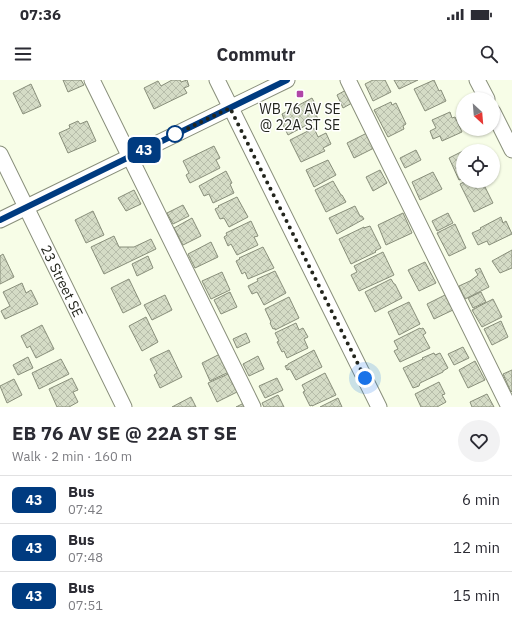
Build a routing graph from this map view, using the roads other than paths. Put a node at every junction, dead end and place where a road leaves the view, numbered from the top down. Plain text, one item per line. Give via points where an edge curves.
1 (92, 80) edge
2 (216, 80) edge
3 (287, 80) edge
4 (348, 80) edge
5 (477, 80) edge
6 (483, 92) edge
7 (230, 108) junction
8 (500, 126) edge
9 (512, 150) edge
10 (0, 154) edge
11 (129, 157) junction
12 (25, 207) junction
13 (0, 220) edge
14 (124, 407) edge
15 (253, 407) edge
16 (379, 407) edge
17 (509, 407) edge

1 - 11 street
2 - 7 street
3 - 7 street
4 - 17 street
5 - 6 street
7 - 11 street
7 - 16 street
8 - 9 street
10 - 12 street, 23 Street SE
11 - 12 street
11 - 15 street
12 - 13 street
12 - 14 street, 23 Street SE

